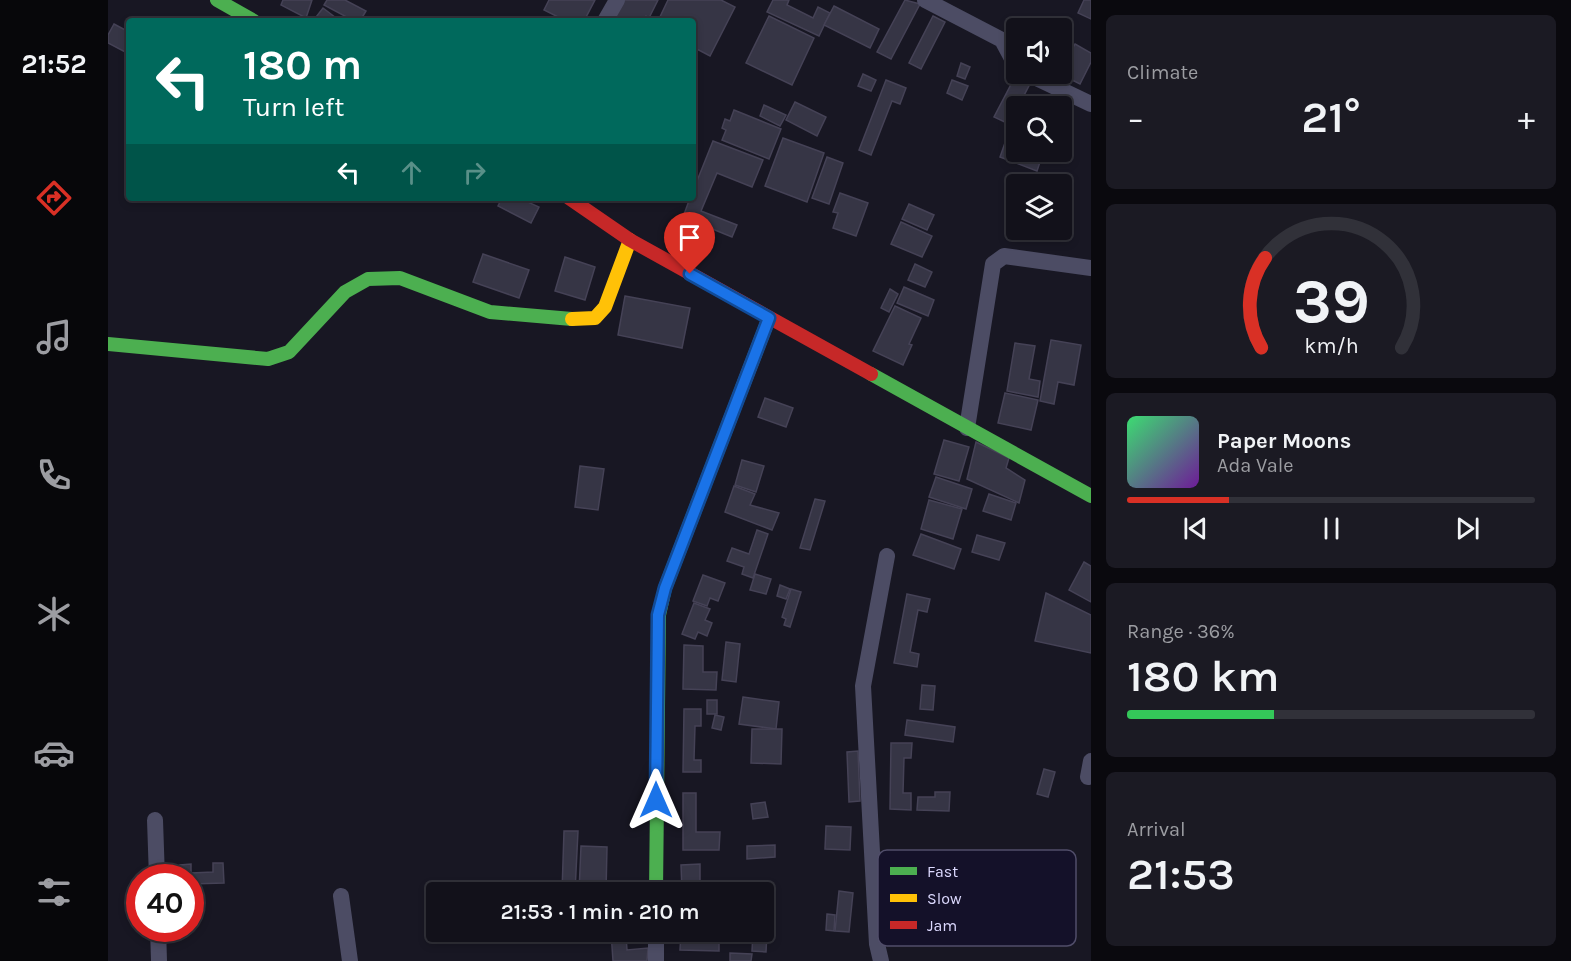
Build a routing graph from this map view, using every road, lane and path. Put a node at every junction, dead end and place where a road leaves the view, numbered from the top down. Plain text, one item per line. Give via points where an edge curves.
1 (216, 0) edge
2 (616, 0) edge
3 (925, 0) edge
4 (249, 18) edge
5 (607, 18) edge
6 (1006, 47) edge
7 (1049, 84) edge
8 (1091, 104) edge
9 (573, 201) edge
10 (630, 240) junction
11 (1091, 268) edge
12 (769, 318) junction
13 (108, 344) edge
14 (967, 428) junction
15 (1091, 496) edge
16 (887, 556) dead end
17 (155, 820) dead end
18 (157, 864) edge
19 (656, 882) edge
20 (341, 896) dead end
21 (158, 942) edge
22 (656, 942) edge
23 (159, 961) edge
24 (350, 961) edge
25 (656, 961) edge
26 (881, 961) edge

1 - 4 street
2 - 5 street
3 - 6 street via 1002,40
7 - 8 street
9 - 10 street
10 - 12 street
10 - 13 street via 605,307 595,318 490,312 400,278 368,279 345,292 289,352 268,359
11 - 14 street via 1004,256 993,264
12 - 14 street
12 - 19 street via 658,615
14 - 15 street
16 - 26 street via 863,686
17 - 18 street
20 - 24 street
21 - 23 street
22 - 25 street

